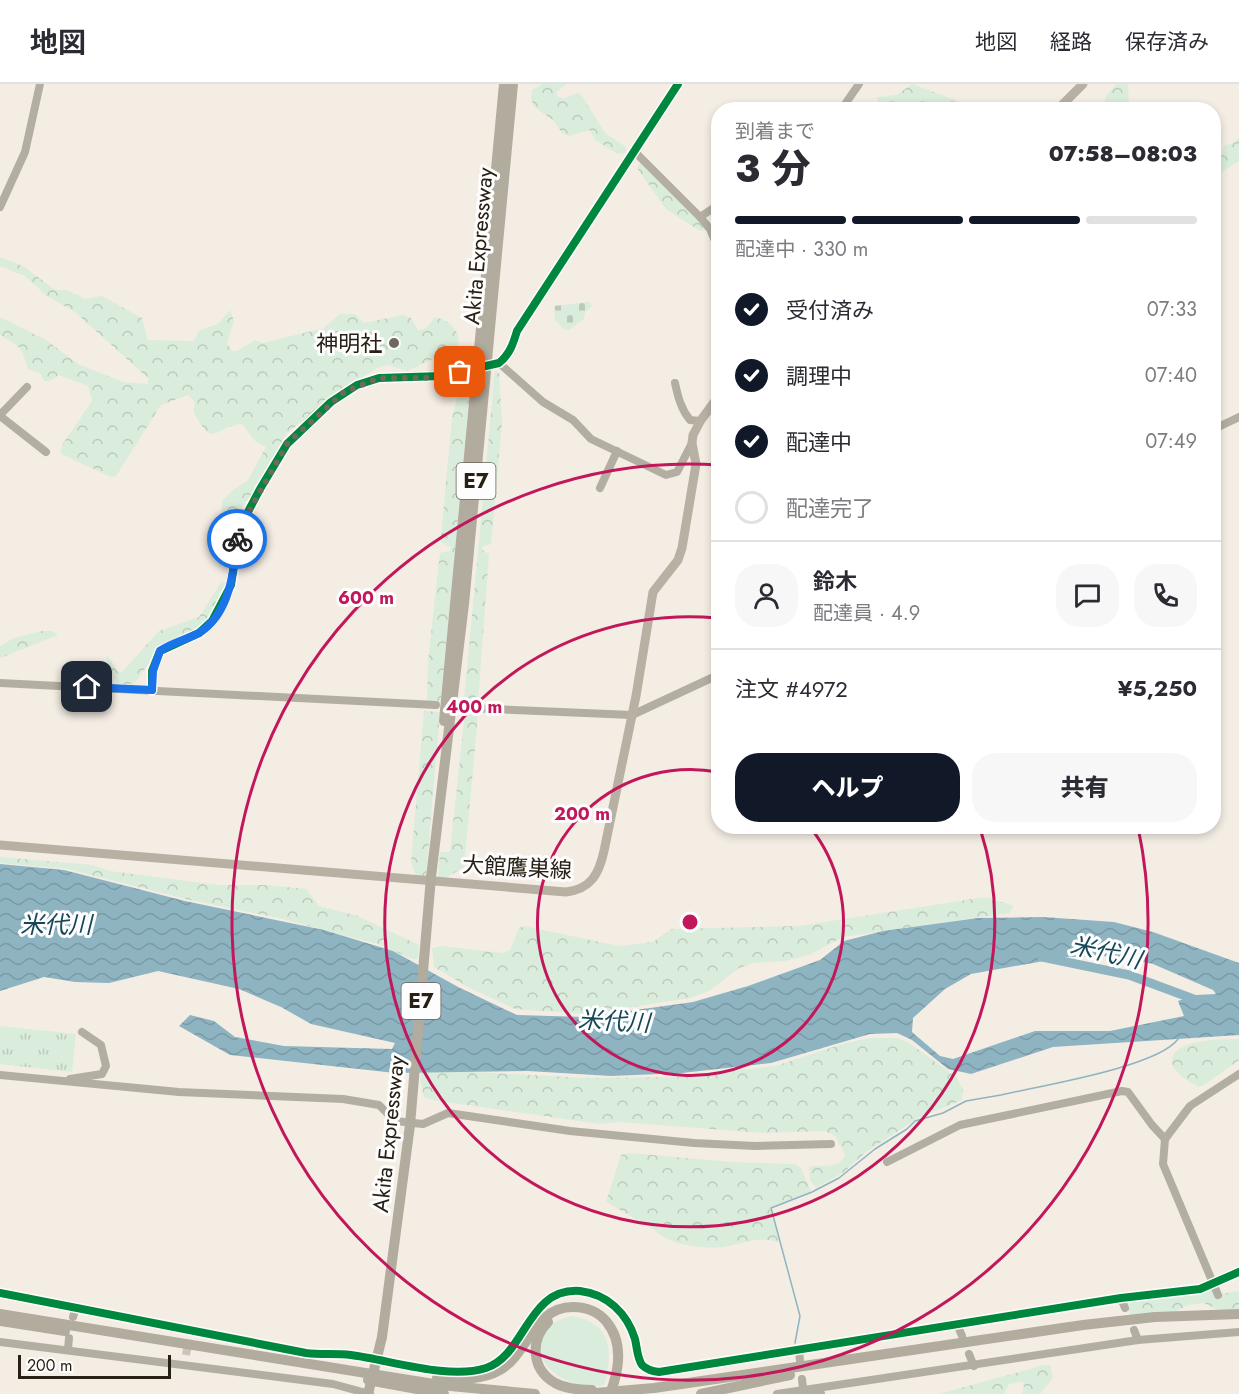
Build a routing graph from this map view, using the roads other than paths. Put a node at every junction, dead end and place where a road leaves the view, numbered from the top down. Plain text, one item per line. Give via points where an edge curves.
1 (40, 84) edge
2 (504, 84) edge
3 (513, 84) edge
4 (678, 84) edge
5 (859, 84) edge
6 (1083, 84) edge
7 (847, 102) edge
8 (1067, 102) edge
9 (634, 151) junction
10 (0, 207) edge
11 (711, 210) edge
12 (700, 217) junction
13 (711, 231) edge
14 (471, 369) dead end
15 (675, 384) dead end
16 (27, 387) dead end
17 (711, 406) edge
18 (0, 416) edge
19 (1239, 417) edge
20 (700, 421) junction
21 (1221, 426) edge
22 (692, 443) junction
23 (46, 452) dead end
24 (617, 452) junction
25 (600, 488) dead end
26 (711, 678) edge
27 (0, 683) edge
28 (152, 690) junction
29 (436, 705) dead end
30 (467, 708) dead end
31 (632, 715) junction
32 (0, 845) edge
33 (431, 877) junction
34 (82, 1032) dead end
35 (1239, 1074) edge
36 (0, 1075) edge
37 (59, 1081) junction
38 (1165, 1138) junction
39 (831, 1144) dead end
40 (887, 1162) dead end
41 (1239, 1272) edge
42 (1212, 1284) junction
43 (0, 1293) edge
44 (1218, 1295) dead end
45 (1121, 1298) junction
46 (76, 1306) junction
47 (1125, 1308) dead end
48 (0, 1312) edge
49 (1239, 1314) edge
50 (1201, 1316) junction
51 (73, 1317) dead end
52 (0, 1323) edge
53 (957, 1324) junction
54 (57, 1326) junction
55 (1134, 1330) dead end
56 (191, 1331) junction
57 (1239, 1332) edge
58 (962, 1336) dead end
59 (69, 1338) dead end
60 (189, 1340) tunnel mouth
61 (1138, 1340) junction
62 (0, 1342) edge
63 (68, 1349) junction
64 (799, 1351) junction
65 (969, 1354) dead end
66 (800, 1361) dead end
67 (974, 1366) junction
68 (338, 1368) junction
69 (790, 1375) junction
70 (802, 1379) dead end
71 (366, 1380) junction
72 (682, 1384) junction
73 (611, 1386) edge
74 (801, 1392) edge
75 (370, 1394) edge
76 (444, 1394) edge
77 (463, 1394) edge
78 (535, 1394) edge
79 (584, 1394) edge
80 (605, 1394) edge
81 (661, 1394) edge
82 (700, 1394) edge
83 (777, 1394) edge
84 (821, 1394) edge

1 - 10 street via 26,152
2 - 33 highway, Akita Expressway / E7
3 - 33 highway, Akita Expressway / E7 via 464,604
4 - 9 street
5 - 7 street
6 - 8 main road
9 - 12 street
9 - 24 street via 517,331 511,351 499,363 543,402 567,415 591,439
11 - 12 street
12 - 13 street
14 - 28 street via 442,376 379,378 357,385 331,402 287,444 240,527 225,600 199,633 160,651
15 - 20 street via 686,415 690,420
16 - 18 street
17 - 20 main road, 大館鷹巣線
18 - 23 street
19 - 21 street
20 - 22 main road, 大館鷹巣線
22 - 24 street via 678,472 666,475
22 - 31 main road, 大館鷹巣線 via 696,464 682,548 678,560 653,592
24 - 25 street
26 - 31 street
27 - 28 street
28 - 29 street
30 - 31 street
31 - 32 main road, 大館鷹巣線 via 601,865 596,876 580,890 411,880
33 - 75 highway, Akita Expressway / E7, bridge via 410,1125 382,1337
34 - 37 street via 101,1046 104,1072 95,1077
35 - 38 street via 1205,1093
36 - 37 street
37 - 39 street via 179,1092 343,1099 379,1105 395,1121 423,1124 448,1113 570,1131 694,1143
38 - 40 street via 1128,1092 1122,1091 960,1125
38 - 42 street via 1163,1164
41 - 42 street
42 - 44 street
42 - 45 street via 1200,1289
43 - 46 street
45 - 47 street
45 - 53 street
46 - 51 street
46 - 56 street
48 - 54 highway
49 - 50 highway
50 - 69 highway via 1045,1335
50 - 72 highway via 1064,1327
52 - 54 highway
53 - 58 street
53 - 64 street
54 - 68 highway
54 - 71 highway
55 - 61 street
56 - 60 street
56 - 64 street via 306,1353 467,1371 495,1364 535,1313 557,1294 577,1291 600,1297 620,1311 634,1335 642,1365 649,1370 669,1371
57 - 61 street
59 - 63 street
61 - 67 street
62 - 63 street
63 - 75 street via 186,1359
64 - 66 street
65 - 67 street
67 - 74 street
68 - 73 highway via 454,1379 484,1377 513,1360 546,1316 560,1308 577,1307 598,1314 612,1331 618,1352
68 - 78 highway via 472,1389
69 - 81 highway
69 - 82 highway
70 - 74 street
71 - 76 highway
71 - 77 highway
72 - 73 highway via 602,1390 562,1386 545,1374 536,1356 536,1343 545,1325 555,1316 570,1312 597,1320 612,1347
72 - 79 highway
73 - 80 highway
74 - 83 street
74 - 84 street

